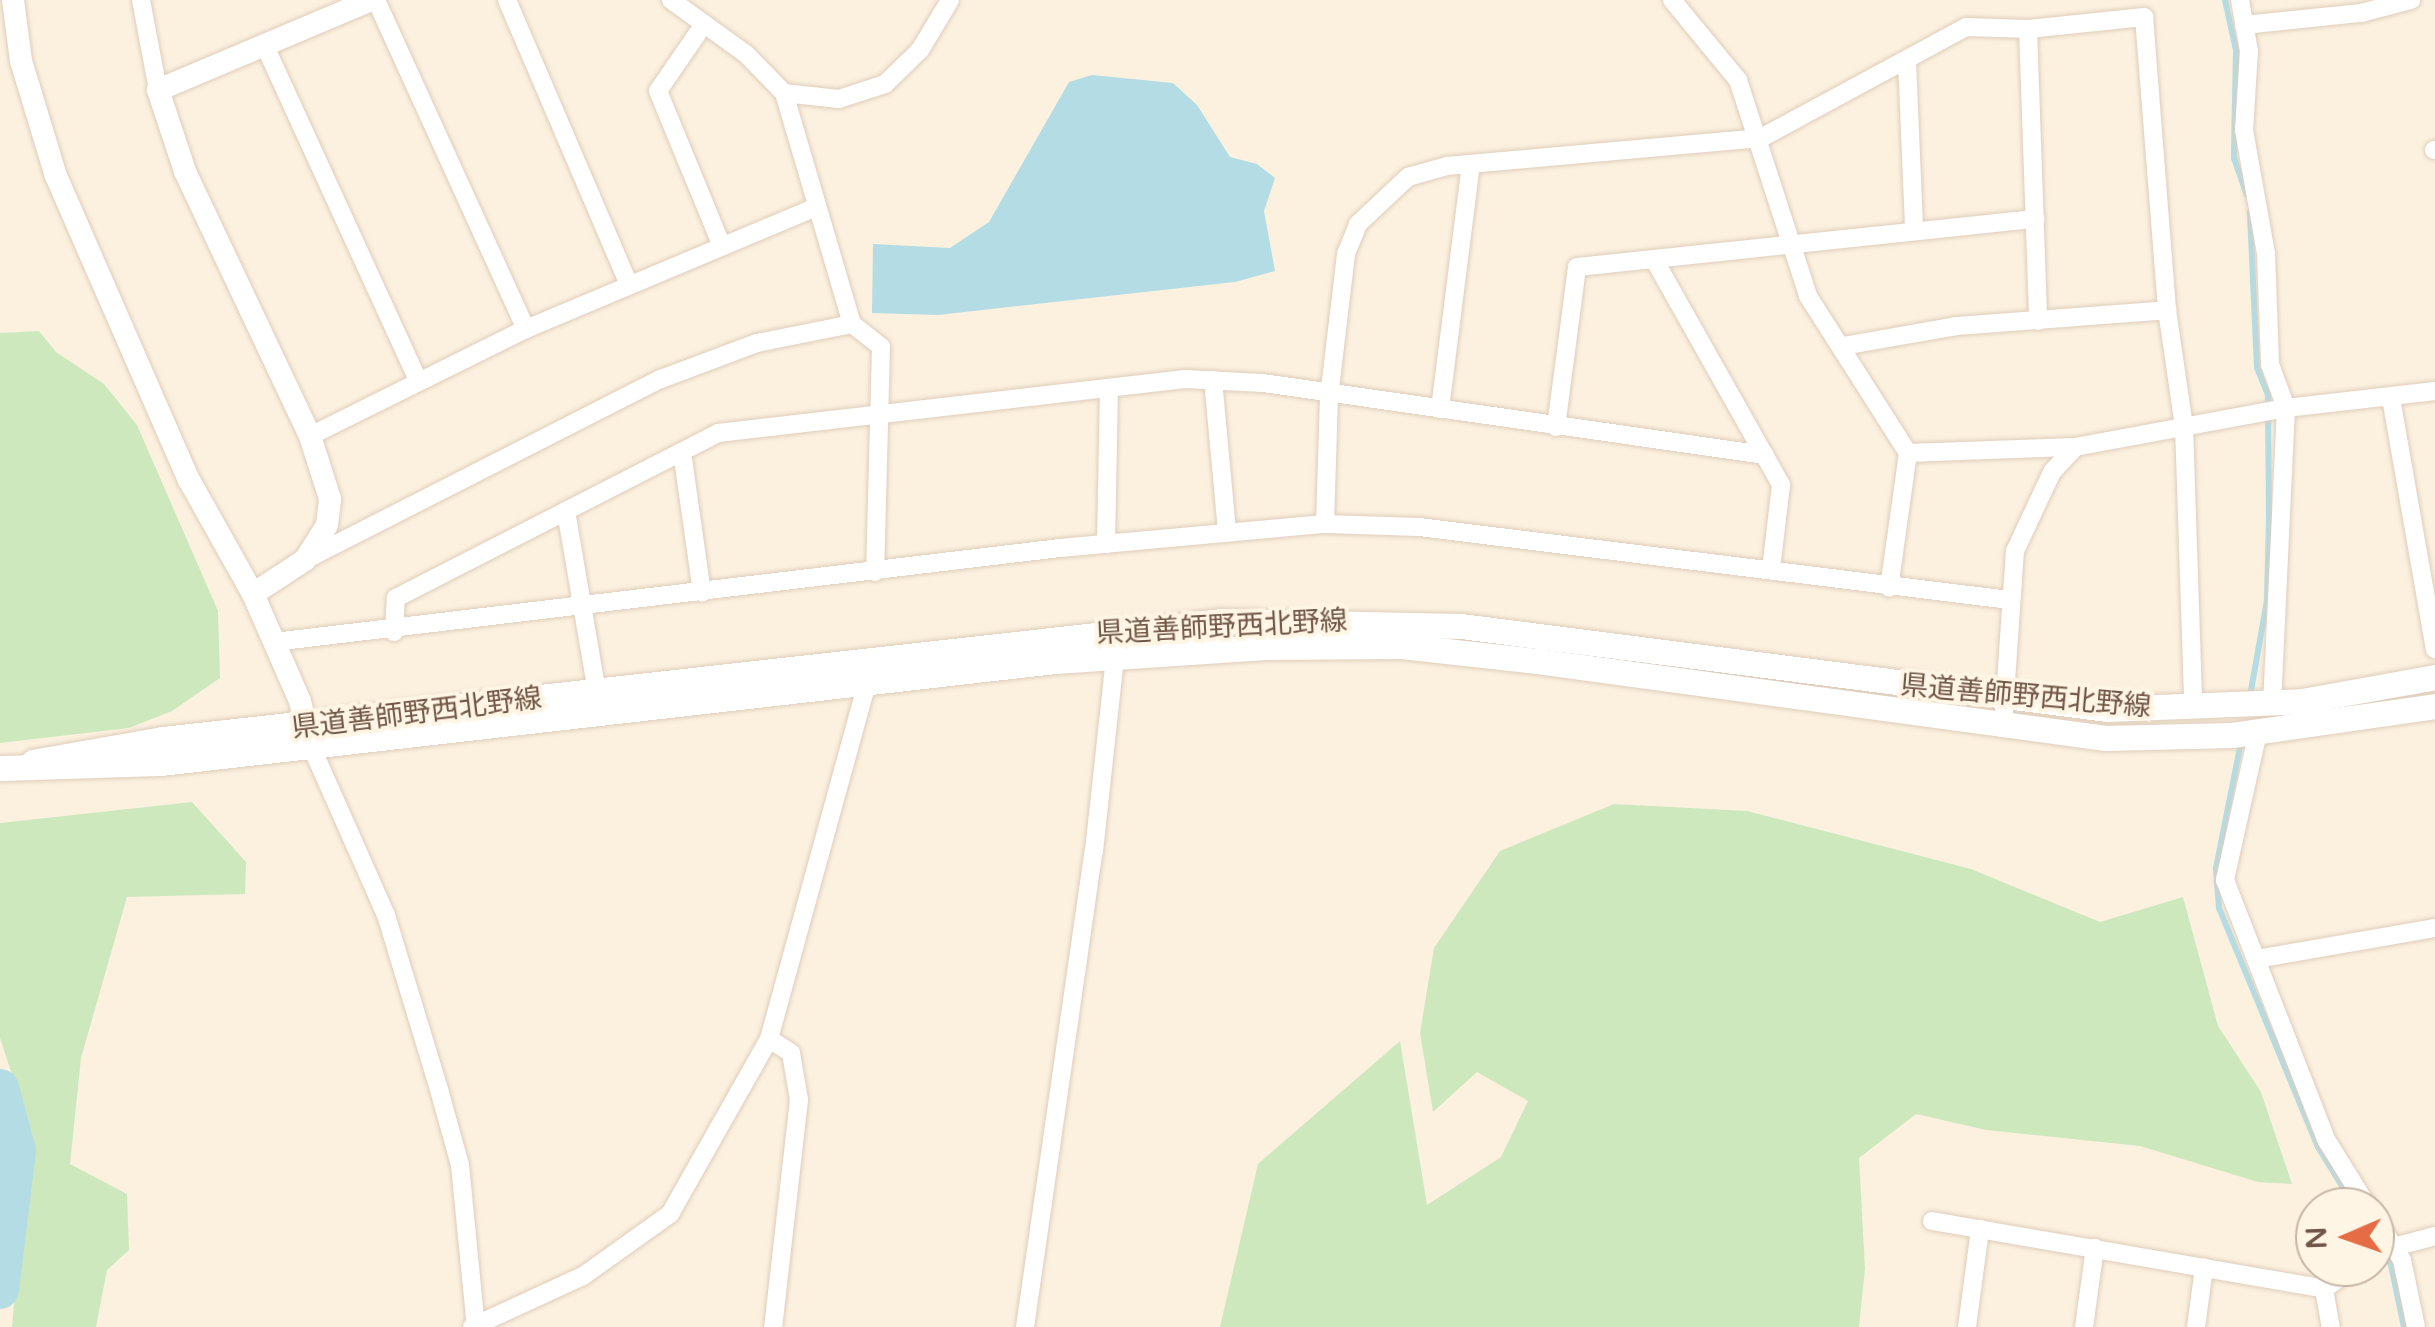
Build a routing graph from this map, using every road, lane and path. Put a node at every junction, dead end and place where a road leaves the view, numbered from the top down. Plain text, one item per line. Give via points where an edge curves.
1 (13, 0) edge
2 (141, 0) edge
3 (373, 0) edge
4 (507, 0) edge
5 (671, 0) edge
6 (950, 0) edge
7 (1672, 0) edge
8 (2240, 0) edge
9 (2411, 0) edge
10 (2144, 8) edge
11 (704, 24) junction
12 (2244, 25) junction
13 (2028, 29) junction
14 (265, 46) junction
15 (1907, 60) junction
16 (158, 90) junction
17 (784, 92) junction
18 (1761, 138) junction
19 (1471, 165) junction
20 (816, 207) junction
21 (2035, 219) junction
22 (1914, 228) junction
23 (1788, 241) junction
24 (722, 246) junction
25 (1655, 261) junction
26 (629, 284) junction
27 (2167, 310) junction
28 (2038, 321) junction
29 (852, 324) junction
30 (526, 329) junction
31 (1842, 346) junction
32 (418, 380) junction
33 (1213, 380) junction
34 (1110, 389) junction
35 (2435, 392) edge
36 (1329, 397) junction
37 (2391, 398) junction
38 (2286, 408) junction
39 (1440, 409) junction
40 (881, 418) junction
41 (2184, 426) junction
42 (1556, 427) junction
43 (310, 436) junction
44 (2075, 447) junction
45 (682, 452) junction
46 (1908, 453) junction
47 (1765, 456) junction
48 (566, 511) junction
49 (1325, 524) junction
50 (1226, 532) junction
51 (1106, 544) junction
52 (305, 560) junction
53 (1770, 569) junction
54 (875, 572) junction
55 (1889, 588) junction
56 (702, 592) junction
57 (253, 594) junction
58 (2009, 600) junction
59 (582, 608) junction
60 (394, 632) junction
61 (274, 642) junction
62 (2435, 649) edge
63 (1114, 657) junction
64 (874, 658) junction
65 (2435, 677) edge
66 (867, 684) junction
67 (598, 692) junction
68 (2193, 702) dead end
69 (2256, 705) junction
70 (2435, 706) edge
71 (2004, 713) junction
72 (2247, 733) junction
73 (309, 738) junction
74 (4, 768) edge
75 (2435, 928) edge
76 (2256, 959) junction
77 (769, 1039) junction
78 (2356, 1187) edge
79 (1932, 1221) dead end
80 (1980, 1229) junction
81 (2435, 1236) edge
82 (2395, 1245) edge
83 (2095, 1248) junction
84 (2395, 1255) edge
85 (2204, 1268) junction
86 (2327, 1287) edge
87 (2324, 1289) junction
88 (475, 1326) edge
89 (773, 1327) edge
90 (1025, 1327) edge
91 (1967, 1327) edge
92 (2084, 1327) edge
93 (2196, 1327) edge
94 (2331, 1327) edge
95 (2416, 1327) edge

1 - 57 street via 21,61 56,176 190,480
2 - 16 street
3 - 14 street
3 - 30 street
4 - 26 street
5 - 11 street
6 - 17 street via 920,50 885,84 839,99
7 - 18 street via 1738,80
8 - 12 street
9 - 12 street via 2361,13
10 - 13 street
10 - 27 street
11 - 17 street
11 - 24 street via 658,91
12 - 38 street via 2244,130 2266,253 2270,364
13 - 15 street via 1966,27
13 - 21 street
14 - 16 street
14 - 32 street
15 - 18 street
15 - 22 street
16 - 43 street via 186,171
17 - 20 street
18 - 19 street
18 - 23 street
19 - 36 street via 1408,177 1358,224 1341,281
19 - 39 street
20 - 24 street
20 - 29 street
21 - 22 street
21 - 28 street
22 - 23 street
23 - 25 street
23 - 31 street via 1808,296
24 - 26 street
25 - 42 street via 1577,267
25 - 47 street
26 - 30 street
27 - 28 street
27 - 41 street
28 - 31 street via 1956,326
29 - 40 street via 881,347
29 - 52 street via 758,342 661,379
30 - 32 street
31 - 46 street
32 - 43 street
33 - 34 street
33 - 36 street
33 - 50 street
34 - 40 street
34 - 51 street
35 - 37 street
36 - 39 street
36 - 49 street
37 - 38 street
37 - 62 street
38 - 41 street
38 - 69 street
39 - 42 street
40 - 45 street via 718,434
40 - 54 street
41 - 44 street
41 - 68 street
42 - 47 street
43 - 52 street via 330,499 327,525
44 - 46 street
44 - 58 street via 2037,499 2015,551
45 - 48 street
45 - 56 street
46 - 55 street
47 - 53 street via 1781,486
48 - 59 street
48 - 60 street via 396,598
49 - 50 street
49 - 53 street via 1419,527
50 - 51 street
51 - 54 street
52 - 57 street
53 - 55 street
54 - 56 street
55 - 58 street
56 - 59 street
57 - 61 street
58 - 71 street
59 - 60 street
59 - 67 street
60 - 61 street
61 - 73 street
63 - 66 main road, 県道善師野西北野線
63 - 71 main road, 県道善師野西北野線 via 1401,646
63 - 90 street via 1094,851
64 - 66 street
64 - 67 main road, 県道善師野西北野線
64 - 71 main road, 県道善師野西北野線 via 1221,621 1393,621
65 - 69 main road, 県道善師野西北野線
66 - 73 main road, 県道善師野西北野線
66 - 77 street
67 - 73 main road, 県道善師野西北野線
69 - 71 main road, 県道善師野西北野線
70 - 72 main road, 県道善師野西北野線
71 - 72 main road, 県道善師野西北野線 via 2106,738
72 - 76 street via 2225,880
73 - 74 main road, 県道善師野西北野線 via 70,771
73 - 88 street via 386,915 440,1093 460,1165
75 - 76 street
76 - 78 street via 2327,1141
77 - 88 street via 670,1214 583,1276
77 - 89 street via 791,1054 798,1100
79 - 80 street
80 - 83 street
80 - 91 street
81 - 82 street
83 - 85 street
83 - 92 street
84 - 95 street via 2402,1260
85 - 87 street
85 - 93 street
86 - 87 street
87 - 94 street

